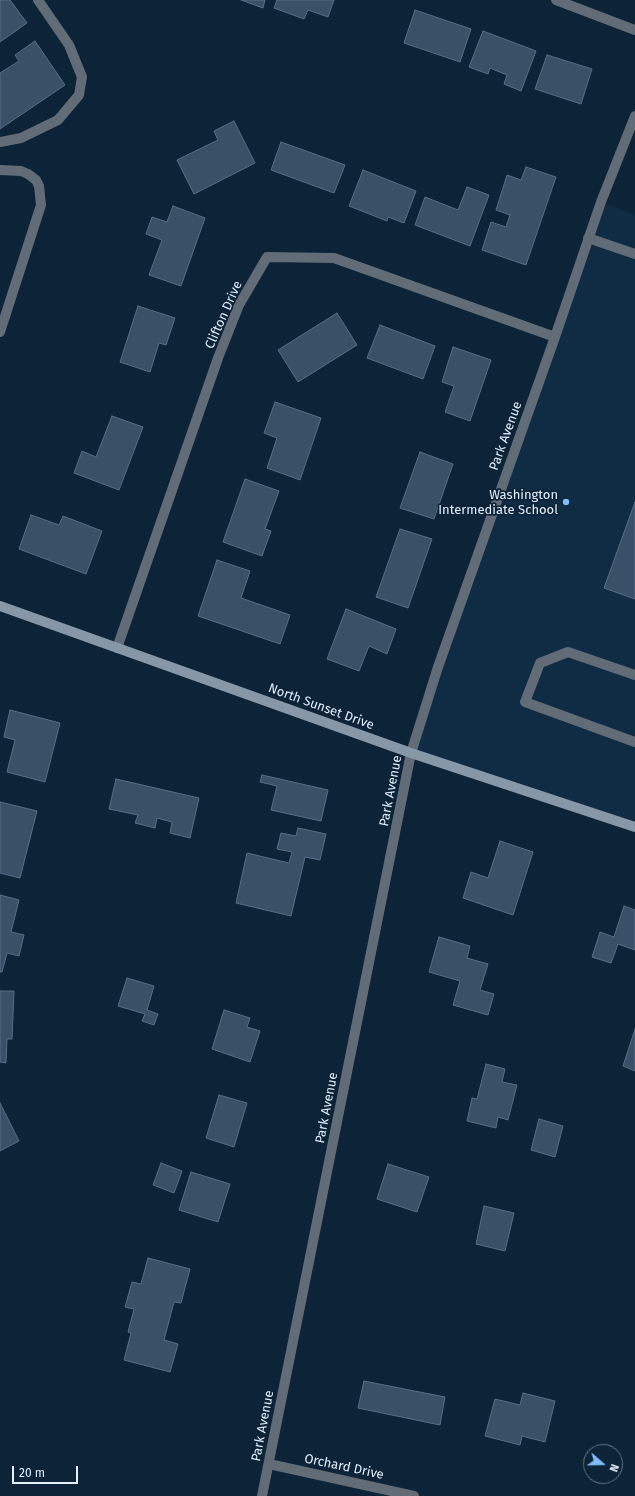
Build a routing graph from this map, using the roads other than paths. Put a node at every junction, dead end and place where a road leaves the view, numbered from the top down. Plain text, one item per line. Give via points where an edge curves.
1 (38, 0) edge
2 (556, 0) edge
3 (635, 30) edge
4 (635, 116) edge
5 (0, 142) edge
6 (0, 170) edge
7 (588, 238) junction
8 (635, 254) edge
9 (0, 332) edge
10 (555, 337) junction
11 (0, 606) edge
12 (117, 648) junction
13 (635, 675) edge
14 (635, 742) edge
15 (411, 753) junction
16 (635, 827) edge
17 (269, 1464) junction
18 (262, 1496) edge
19 (414, 1496) edge

1 - 5 street via 70,45 82,77 79,95 58,120 21,138
2 - 3 street
4 - 7 street, Park Avenue
6 - 9 street via 28,174 36,180 41,194 41,205
7 - 8 street
7 - 10 street, Park Avenue
10 - 12 street, Clifton Drive via 334,258 267,256 240,305 218,358
10 - 15 street, Park Avenue via 438,667
11 - 12 main road, North Sunset Drive
12 - 15 main road, North Sunset Drive
13 - 14 street via 568,652 540,663 525,702
15 - 16 main road, North Sunset Drive
15 - 17 street, Park Avenue
17 - 18 street, Park Avenue
17 - 19 street, Orchard Drive

